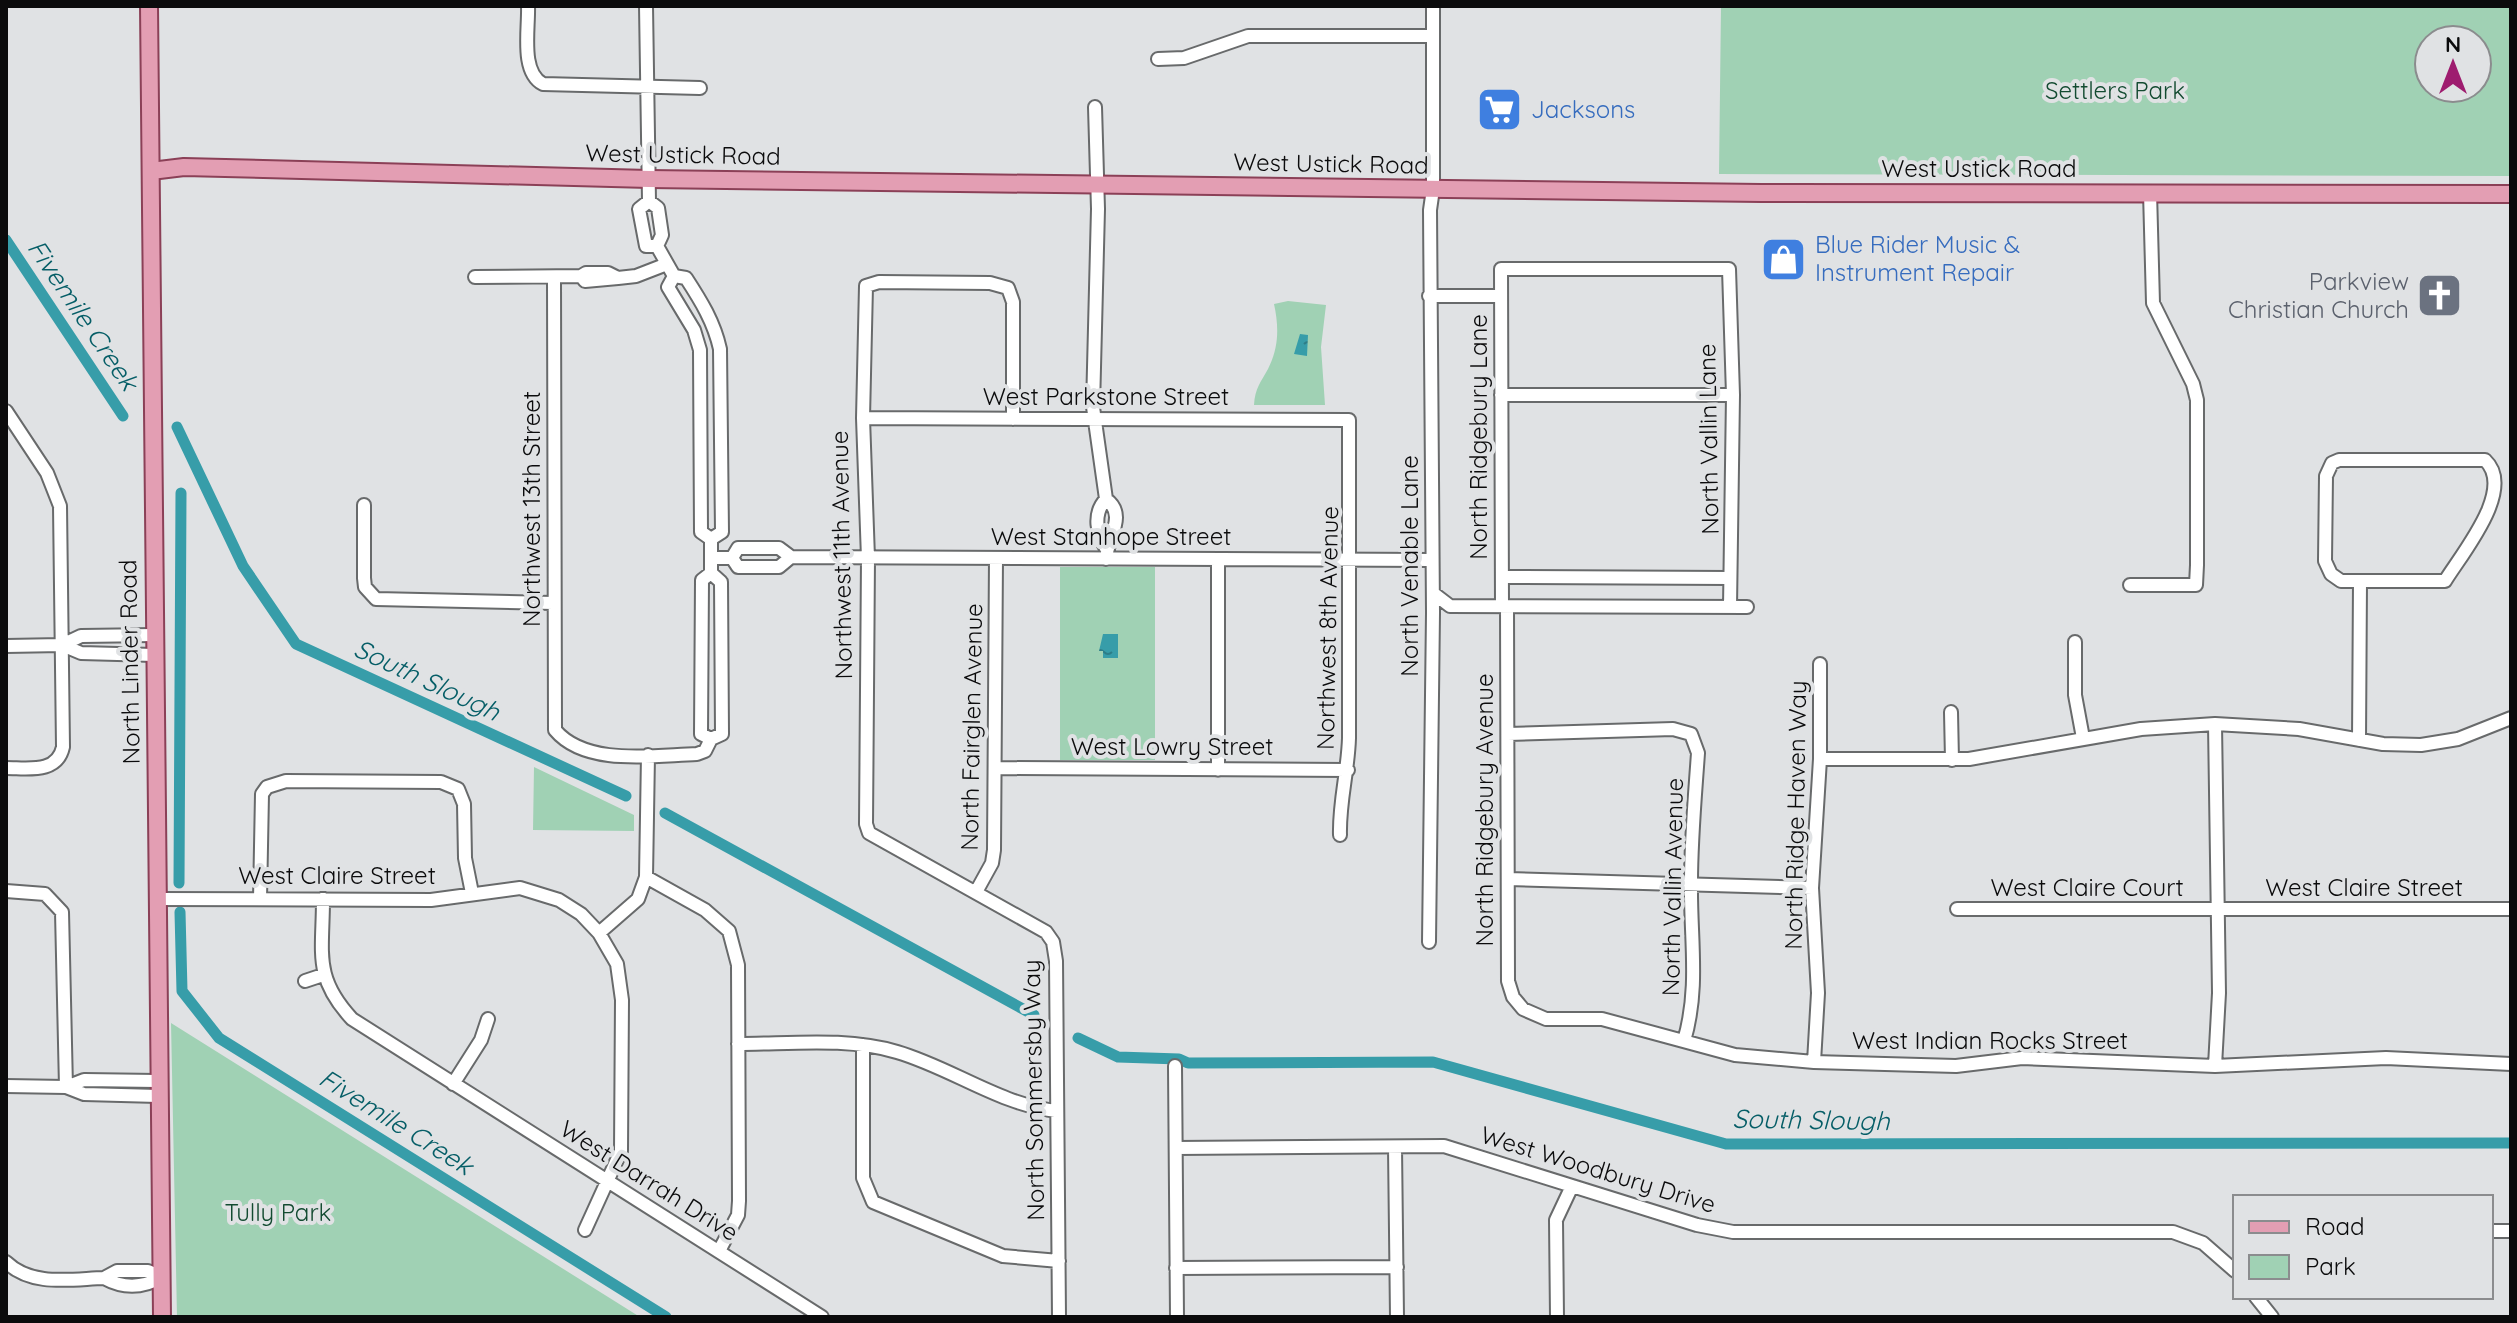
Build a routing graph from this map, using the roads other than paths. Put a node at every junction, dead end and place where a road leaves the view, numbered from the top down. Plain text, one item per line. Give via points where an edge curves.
1 (149, 6) edge
2 (528, 6) edge
3 (646, 6) edge
4 (1433, 6) edge
5 (1433, 36) junction
6 (1158, 59) dead end
7 (647, 87) junction
8 (700, 88) dead end
9 (1095, 107) dead end
10 (151, 171) junction
11 (649, 179) junction
12 (1096, 185) junction
13 (1433, 189) junction
14 (2150, 192) junction
15 (2511, 194) edge
16 (649, 201) junction
17 (657, 246) junction
18 (667, 264) junction
19 (1501, 269) joint
20 (674, 276) junction
21 (475, 277) dead end
22 (554, 277) junction
23 (1429, 296) junction
24 (1501, 296) junction
25 (1501, 395) junction
26 (1733, 395) junction
27 (6, 411) edge
28 (863, 418) junction
29 (1013, 419) junction
30 (1094, 419) junction
31 (1349, 420) joint
32 (1106, 499) junction
33 (364, 505) dead end
34 (711, 539) junction
35 (1107, 555) junction
36 (791, 557) junction
37 (711, 558) junction
38 (732, 558) junction
39 (868, 558) junction
40 (996, 558) junction
41 (1218, 559) junction
42 (1349, 560) junction
43 (1432, 560) junction
44 (711, 573) junction
45 (1502, 577) junction
46 (1730, 578) junction
47 (2360, 582) junction
48 (2130, 585) dead end
49 (1433, 593) junction
50 (553, 603) junction
51 (1504, 606) junction
52 (1730, 607) junction
53 (1747, 607) dead end
54 (154, 635) junction
55 (2075, 642) dead end
56 (62, 645) junction
57 (6, 646) edge
58 (154, 655) junction
59 (1820, 664) dead end
60 (1951, 712) dead end
61 (2511, 718) edge
62 (2215, 724) junction
63 (1508, 734) junction
64 (2083, 738) junction
65 (711, 739) junction
66 (2359, 740) junction
67 (648, 755) junction
68 (1820, 759) junction
69 (1952, 760) junction
70 (6, 768) edge
71 (995, 768) junction
72 (1218, 770) junction
73 (1348, 770) junction
74 (866, 824) joint
75 (1340, 835) dead end
76 (646, 877) junction
77 (1508, 879) junction
78 (1691, 883) junction
79 (1812, 888) junction
80 (6, 891) edge
81 (976, 892) junction
82 (472, 893) junction
83 (156, 899) junction
84 (260, 899) junction
85 (323, 899) junction
86 (1957, 909) dead end
87 (2511, 909) edge
88 (2217, 910) junction
89 (599, 933) junction
90 (1429, 942) dead end
91 (323, 975) junction
92 (305, 981) dead end
93 (1523, 1009) joint
94 (488, 1019) dead end
95 (1684, 1041) junction
96 (738, 1044) junction
97 (863, 1045) junction
98 (1814, 1062) junction
99 (2511, 1064) edge
100 (1175, 1066) dead end
101 (2215, 1066) junction
102 (453, 1084) junction
103 (6, 1086) edge
104 (66, 1087) junction
105 (158, 1088) junction
106 (1057, 1111) junction
107 (1395, 1147) junction
108 (1176, 1148) junction
109 (609, 1182) junction
110 (1572, 1186) junction
111 (585, 1230) dead end
112 (719, 1251) junction
113 (1059, 1261) junction
114 (7, 1265) edge
115 (1397, 1267) junction
116 (1176, 1268) junction
117 (2233, 1269) edge
118 (162, 1277) junction
119 (2258, 1299) edge
120 (162, 1317) edge
121 (822, 1317) edge
122 (1059, 1317) edge
123 (1177, 1317) edge
124 (1397, 1317) edge
125 (1557, 1317) edge
126 (2272, 1317) edge

1 - 10 main road, North Linder Road
2 - 7 street via 529,64 537,81 550,86
3 - 7 street
4 - 5 street, North Venable Lane
5 - 6 street via 1248,36 1184,58
5 - 13 street, North Venable Lane
7 - 8 street
7 - 11 street
9 - 12 street
10 - 11 main road, West Ustick Road via 184,167
10 - 54 main road, North Linder Road
11 - 12 main road, West Ustick Road
11 - 16 street
12 - 13 main road, West Ustick Road
12 - 30 street
13 - 14 main road, West Ustick Road
13 - 23 street, North Venable Lane
14 - 15 main road, West Ustick Road
14 - 48 street via 2153,303 2197,400 2196,585
16 - 17 street via 658,208 662,235
16 - 17 street via 639,209 642,234 646,246
17 - 18 street
18 - 20 street
18 - 22 street via 636,276 585,281 581,276
19 - 24 street, North Ridgebury Lane
19 - 26 street, North Vallin Lane via 1729,269
20 - 34 street via 668,287 700,350 701,532
20 - 34 street via 686,278 704,305 720,349 722,532
21 - 22 street
22 - 50 street, Northwest 13th Street
23 - 24 street
23 - 43 street, North Venable Lane
24 - 25 street, North Ridgebury Lane
25 - 26 street
25 - 45 street, North Ridgebury Lane
26 - 46 street, North Vallin Lane
27 - 56 street via 47,473 60,506
28 - 29 street, West Parkstone Street
28 - 29 street, Northwest 11th Avenue via 866,286 879,282 990,283 1008,288 1013,302
28 - 39 street, Northwest 11th Avenue
29 - 30 street, West Parkstone Street
30 - 31 street, West Parkstone Street
30 - 32 street
31 - 42 street, Northwest 8th Avenue
32 - 35 street via 1097,522
32 - 35 street via 1117,520
33 - 50 street via 364,578 370,594 384,602
34 - 37 street
35 - 40 street, West Stanhope Street
35 - 41 street, West Stanhope Street
36 - 38 street, West Stanhope Street via 779,567 738,567
36 - 38 street, West Stanhope Street via 779,548 738,548
36 - 39 street, West Stanhope Street
37 - 38 street, West Stanhope Street
37 - 44 street
39 - 40 street, West Stanhope Street
39 - 74 street, Northwest 11th Avenue
40 - 71 street, North Fairglen Avenue
41 - 42 street, West Stanhope Street
41 - 72 street
42 - 43 street, West Stanhope Street
42 - 73 street, Northwest 8th Avenue
43 - 49 street, North Venable Lane
44 - 65 street via 702,580 701,734
44 - 65 street via 721,582 722,734
45 - 46 street
45 - 51 street, North Ridgebury Lane
46 - 52 street, North Vallin Lane
47 - 47 street via 2341,581 2325,561 2326,476 2332,463 2485,460 2496,474 2492,503 2445,581
47 - 66 street
49 - 51 street via 1450,606
49 - 90 street, North Venable Lane
50 - 67 street, Northwest 13th Street via 553,718 562,738 610,755
51 - 52 street
51 - 63 street, North Ridgebury Avenue
52 - 53 street
54 - 56 street via 81,636
54 - 58 main road, North Linder Road
55 - 64 street via 2075,695
56 - 57 street
56 - 58 street via 81,653
56 - 70 street via 63,747 58,760 42,768
58 - 83 main road, North Linder Road
59 - 68 street, North Ridge Haven Way
60 - 69 street
61 - 66 street via 2433,744
62 - 64 street
62 - 66 street via 2299,729
62 - 88 street
63 - 77 street, North Ridgebury Avenue
63 - 78 street, North Vallin Avenue via 1673,729 1691,734 1698,753
64 - 69 street
65 - 67 street via 697,754
67 - 76 street
68 - 69 street
68 - 79 street, North Ridge Haven Way
71 - 72 street, West Lowry Street
71 - 81 street, North Fairglen Avenue via 994,850
72 - 73 street, West Lowry Street
73 - 75 street, Northwest 8th Avenue via 1339,804
74 - 81 street, North Sommersby Way via 869,833
76 - 89 street via 638,899
76 - 96 street via 705,910 729,931 738,965
77 - 78 street
77 - 93 street, North Ridgebury Avenue via 1508,981
78 - 79 street
78 - 95 street, North Vallin Avenue via 1694,1006
79 - 98 street, North Ridge Haven Way via 1818,993
80 - 104 street via 33,891 55,901 62,912
81 - 106 street, North Sommersby Way via 1046,932 1053,942
82 - 84 street via 458,789 441,782 286,781 267,787 261,803
82 - 85 street, West Claire Street via 431,900
82 - 89 street, West Claire Street via 501,888 539,892 581,914
83 - 84 street, West Claire Street
83 - 105 main road, North Linder Road
84 - 85 street, West Claire Street
85 - 91 street, West Darrah Drive
86 - 88 street, West Claire Court
87 - 88 street, West Claire Street
88 - 101 street
89 - 109 street via 617,964 622,1000 621,1151
91 - 92 street
91 - 102 street, West Darrah Drive via 331,997 352,1019
93 - 95 street, West Indian Rocks Street via 1546,1019 1615,1021
94 - 102 street
95 - 98 street, West Indian Rocks Street via 1735,1055
96 - 97 street
96 - 112 street via 738,1215
97 - 106 street via 958,1074 1030,1108
97 - 113 street via 863,1178 873,1202 1003,1256
98 - 101 street, West Indian Rocks Street via 1956,1066 2022,1058
99 - 101 street, West Indian Rocks Street via 2386,1058
100 - 108 street
102 - 109 street, West Darrah Drive
103 - 104 street
104 - 105 street via 84,1080
105 - 118 main road, North Linder Road
106 - 113 street, North Sommersby Way
107 - 108 street, West Woodbury Drive
107 - 110 street, West Woodbury Drive via 1444,1146
107 - 115 street
108 - 116 street
109 - 111 street
109 - 112 street, West Darrah Drive
110 - 117 street, West Woodbury Drive via 1733,1232 2173,1232 2203,1243
110 - 125 street via 1556,1220
112 - 121 street, West Darrah Drive
113 - 122 street, North Sommersby Way
114 - 118 street via 38,1278 104,1278 117,1271 148,1271
115 - 116 street
115 - 124 street
116 - 123 street
118 - 120 main road, North Linder Road
119 - 126 street

